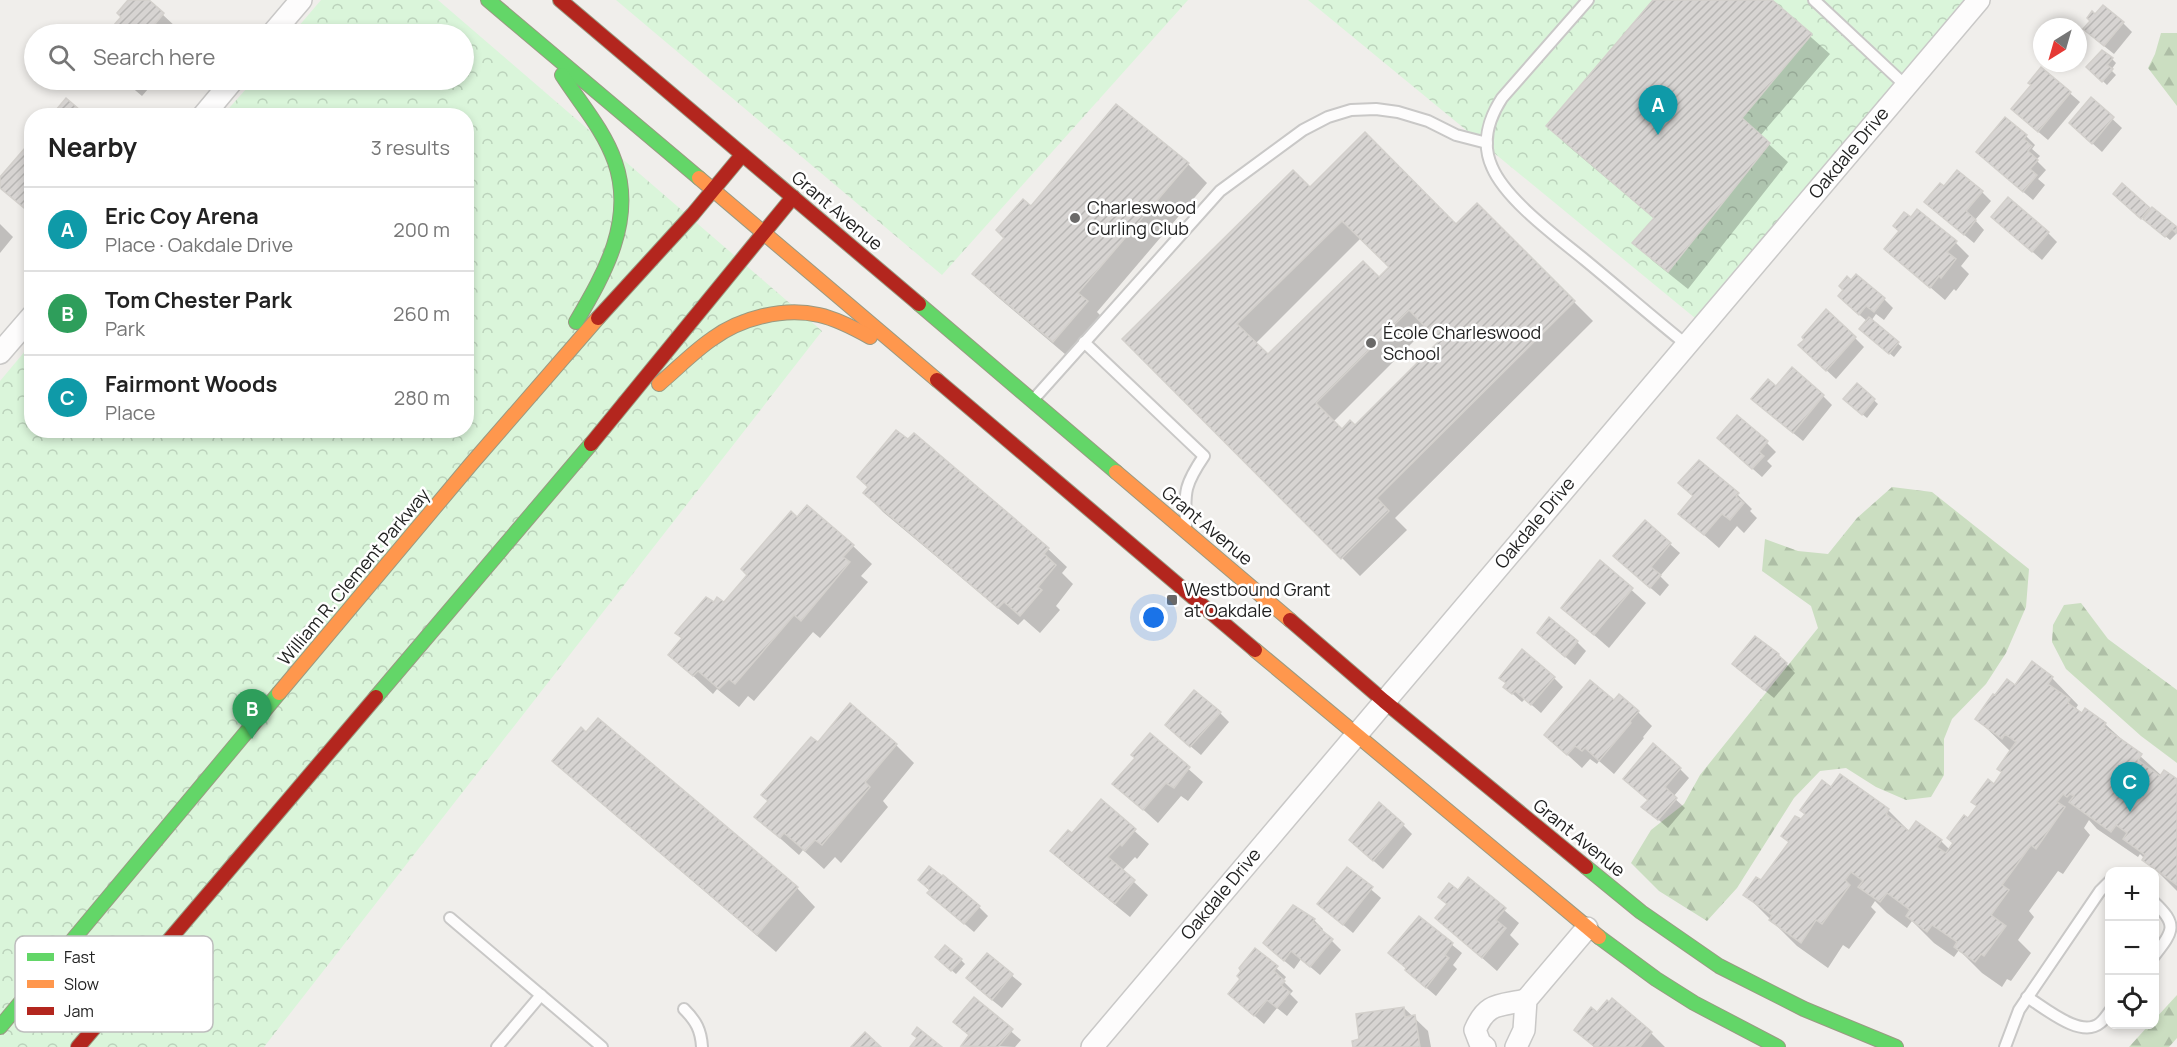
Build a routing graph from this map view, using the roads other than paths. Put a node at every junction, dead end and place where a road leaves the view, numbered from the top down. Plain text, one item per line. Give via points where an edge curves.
1 (301, 0) edge
2 (488, 0) edge
3 (560, 0) edge
4 (1588, 0) edge
5 (1814, 0) edge
6 (1979, 0) edge
7 (281, 24) edge
8 (542, 45) junction
9 (1906, 86) junction
10 (225, 90) edge
11 (210, 108) edge
12 (1487, 144) junction
13 (742, 155) junction
14 (713, 192) junction
15 (793, 197) junction
16 (763, 233) junction
17 (24, 325) edge
18 (1084, 342) junction
19 (1686, 345) junction
20 (0, 353) edge
21 (910, 358) junction
22 (541, 382) junction
23 (1033, 401) junction
24 (598, 436) junction
25 (1186, 531) junction
26 (1384, 701) junction
27 (1356, 735) junction
28 (2105, 885) edge
29 (2159, 905) edge
30 (450, 918) dead end
31 (1587, 928) junction
32 (77, 936) edge
33 (172, 936) edge
34 (2159, 950) edge
35 (541, 995) junction
36 (2027, 998) junction
37 (1526, 1000) junction
38 (15, 1009) edge
39 (684, 1009) dead end
40 (2105, 1016) edge
41 (0, 1027) edge
42 (91, 1032) edge
43 (78, 1047) edge
44 (497, 1047) edge
45 (602, 1047) edge
46 (702, 1047) edge
47 (1092, 1047) edge
48 (1485, 1047) edge
49 (1516, 1047) edge
50 (1778, 1047) edge
51 (1896, 1047) edge
52 (2005, 1047) edge

1 - 7 street
2 - 8 main road
3 - 13 main road, Grant Avenue
4 - 12 lane via 1502,98 1489,123
5 - 9 lane
6 - 9 street, Oakdale Drive
8 - 14 main road
8 - 22 main road via 597,128 615,163 622,214 616,246 602,280
9 - 19 street, Oakdale Drive
10 - 11 street
12 - 18 lane via 1398,112 1351,110 1328,117 1303,130 1220,191
12 - 19 lane via 1491,166 1499,180 1531,216
13 - 14 main road, William R. Clement Parkway
13 - 15 main road, Grant Avenue
14 - 16 main road
14 - 22 main road, William R. Clement Parkway
15 - 16 main road
15 - 23 main road, Grant Avenue
16 - 21 main road
16 - 24 main road
17 - 20 street
18 - 23 lane
18 - 25 lane via 1204,456 1184,496
19 - 26 street, Oakdale Drive
21 - 24 main road via 845,324 817,315 796,313 760,318 714,338
21 - 27 main road
22 - 32 main road, William R. Clement Parkway
23 - 25 main road, Grant Avenue
24 - 33 main road
25 - 26 main road, Grant Avenue
26 - 27 street, Oakdale Drive
26 - 51 main road, Grant Avenue via 1641,912 1719,966 1804,1010
27 - 31 main road
27 - 47 street, Oakdale Drive
28 - 36 lane
29 - 34 lane via 2174,921 2174,930
30 - 35 lane
31 - 37 street
31 - 50 main road via 1694,1003
35 - 44 lane
35 - 45 lane
36 - 40 lane via 2076,1027 2099,1024
36 - 52 lane
37 - 48 street via 1495,1006 1482,1014 1475,1030
37 - 49 street via 1524,1030
38 - 41 main road, William R. Clement Parkway
39 - 46 lane via 695,1019
42 - 43 main road

